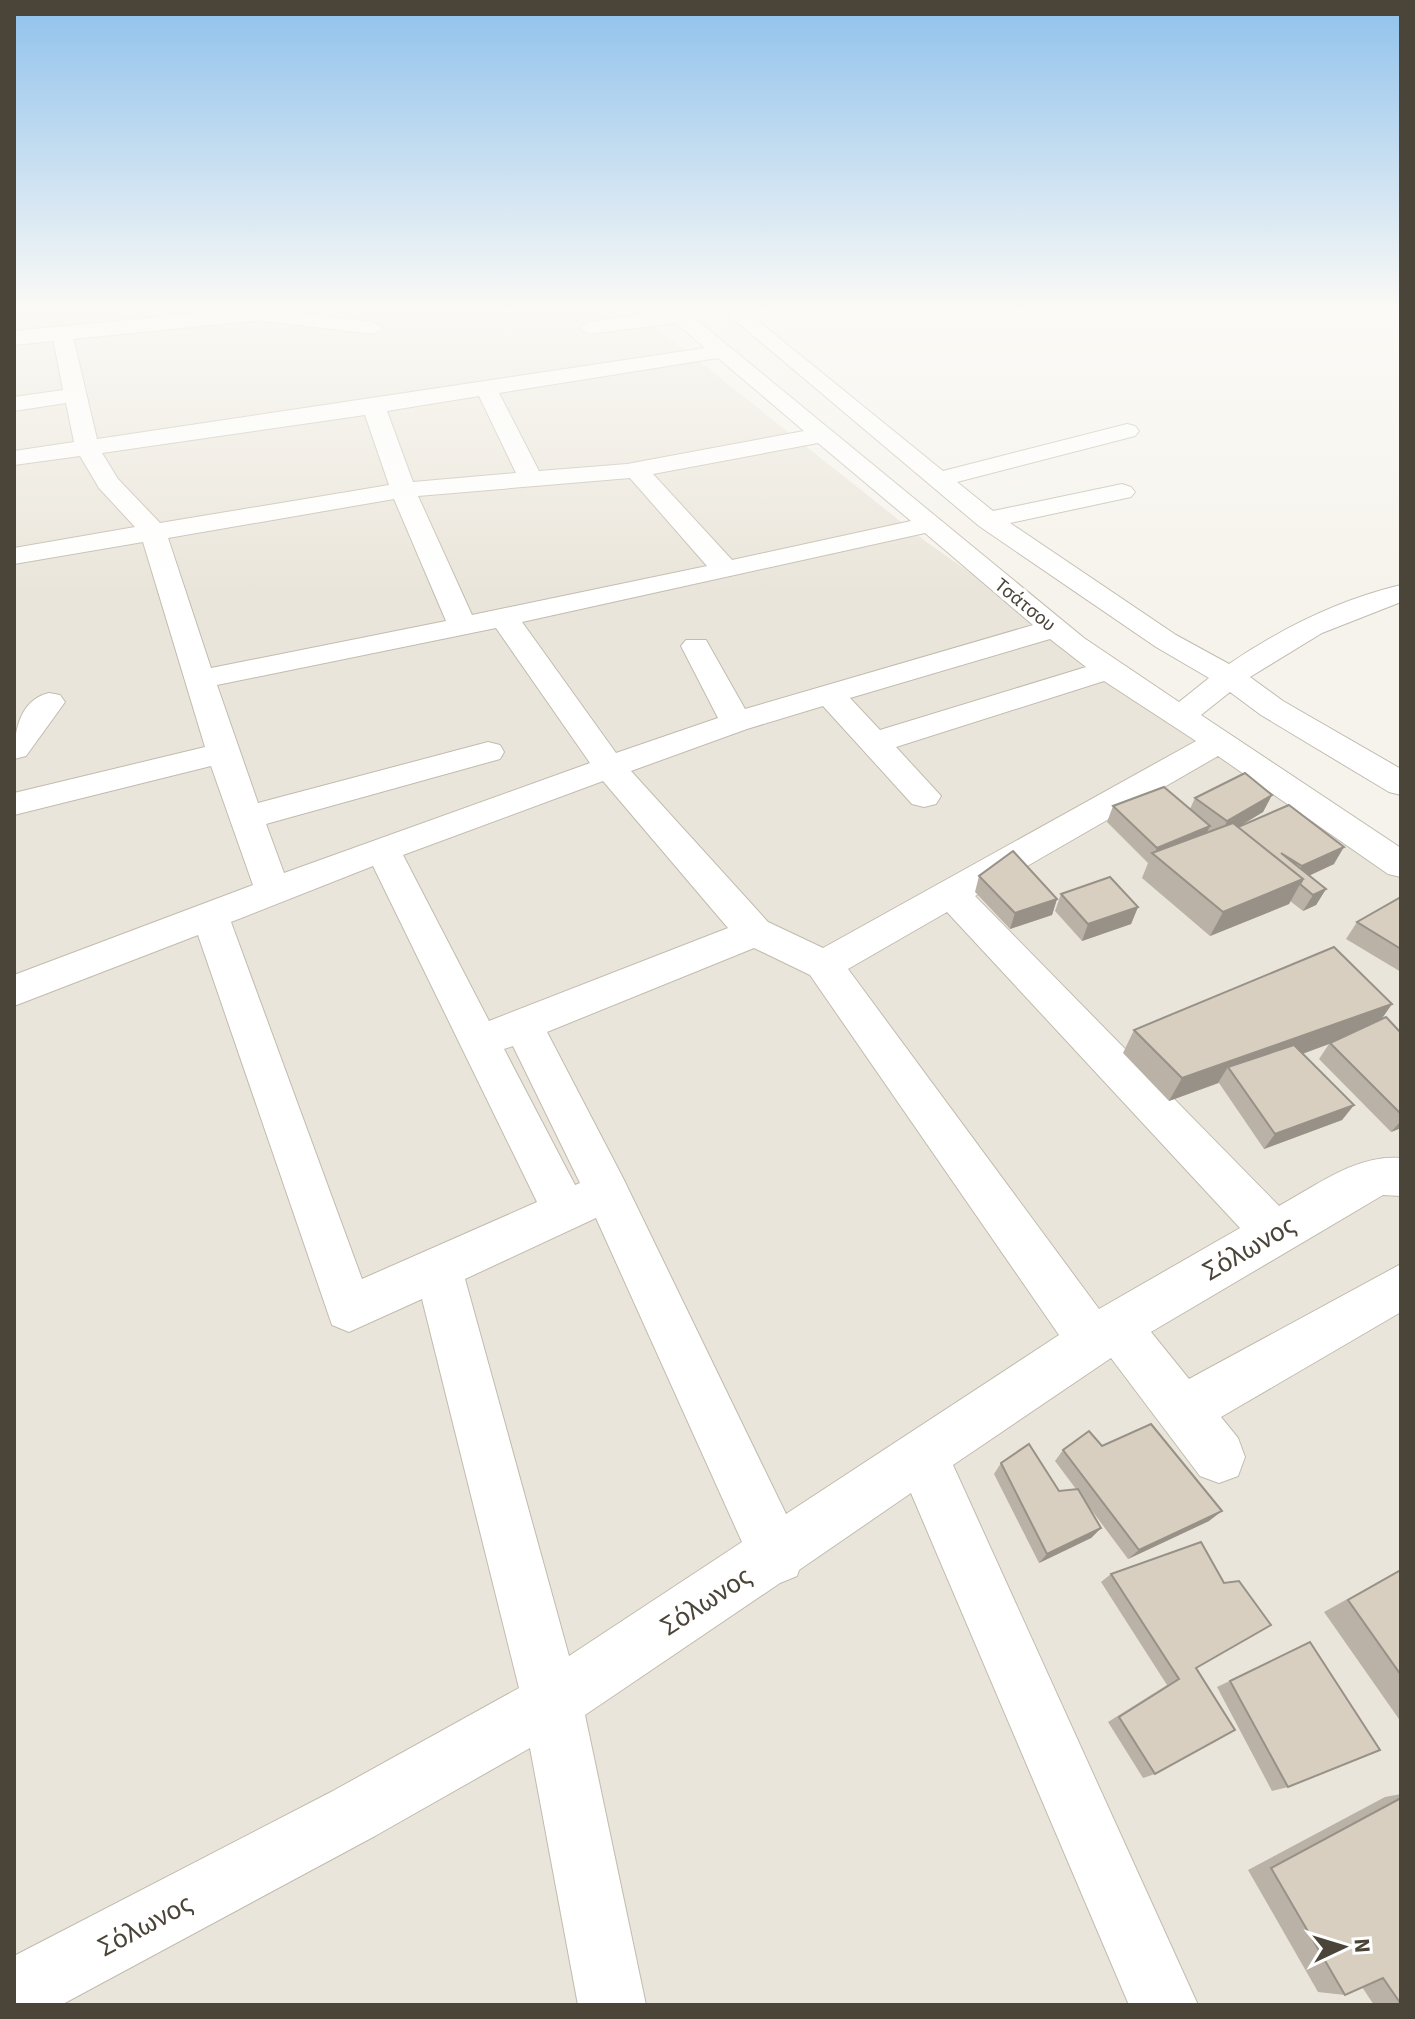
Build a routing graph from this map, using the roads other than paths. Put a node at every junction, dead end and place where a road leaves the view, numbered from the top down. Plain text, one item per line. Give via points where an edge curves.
1 (77, 405) edge
2 (379, 405) edge
3 (494, 405) edge
4 (787, 405) edge
5 (850, 405) edge
6 (374, 406) junction
7 (1127, 431) dead end
8 (822, 435) junction
9 (87, 448) junction
10 (14, 458) edge
11 (635, 469) junction
12 (530, 477) junction
13 (939, 479) junction
14 (403, 490) junction
15 (1122, 492) dead end
16 (988, 520) junction
17 (928, 525) junction
18 (153, 531) junction
19 (14, 556) edge
20 (725, 569) junction
21 (1401, 593) edge
22 (504, 618) junction
23 (463, 627) junction
24 (1054, 628) junction
25 (696, 646) dead end
26 (1108, 670) junction
27 (1228, 676) junction
28 (199, 680) junction
29 (830, 696) junction
30 (49, 702) dead end
31 (1181, 716) junction
32 (736, 722) junction
33 (874, 743) junction
34 (1216, 743) junction
35 (14, 749) edge
36 (488, 752) dead end
37 (223, 753) junction
38 (610, 768) junction
39 (1401, 784) edge
40 (924, 796) dead end
41 (14, 804) edge
42 (248, 817) junction
43 (382, 849) junction
44 (1401, 865) edge
45 (273, 891) junction
46 (949, 892) junction
47 (210, 915) junction
48 (755, 932) junction
49 (824, 965) junction
50 (14, 991) edge
51 (523, 1025) junction
52 (478, 1042) junction
53 (1390, 1176) edge
54 (607, 1192) junction
55 (564, 1209) junction
56 (1274, 1232) junction
57 (438, 1267) junction
58 (1401, 1286) edge
59 (1105, 1334) junction
60 (1182, 1411) junction
61 (1219, 1457) dead end
62 (923, 1458) junction
63 (777, 1556) junction
64 (552, 1702) junction
65 (14, 1993) edge
66 (612, 2005) edge
67 (1164, 2005) edge

1 - 9 street
2 - 6 street
3 - 12 street
4 - 8 street, Τσάτσου
5 - 13 street
6 - 9 street
6 - 14 street
7 - 13 street
8 - 11 street
8 - 17 street, Τσάτσου
9 - 10 street
9 - 18 street via 108,483
11 - 12 street
11 - 20 street
12 - 14 street
13 - 16 street
14 - 18 street
14 - 23 street
15 - 16 street
16 - 27 street via 1094,594
17 - 20 street
17 - 24 street, Τσάτσου
18 - 19 street
18 - 28 street
20 - 22 street
21 - 27 street via 1347,610
22 - 23 street
22 - 38 street
23 - 28 street
24 - 26 street, Τσάτσου
24 - 29 street
25 - 32 street
26 - 31 street, Τσάτσου
26 - 33 street
27 - 31 street
27 - 39 street
28 - 37 street
29 - 32 street
29 - 33 street
30 - 35 street
31 - 34 street, Τσάτσου
32 - 38 street
33 - 40 street
34 - 44 street, Τσάτσου
34 - 46 street
36 - 42 street
37 - 41 street
37 - 42 street
38 - 43 street
38 - 48 street
42 - 45 street
43 - 45 street
43 - 52 street
45 - 47 street
46 - 49 street
46 - 56 street
47 - 50 street
47 - 57 street via 349,1309
48 - 49 street
48 - 51 street
49 - 59 street
51 - 52 street
51 - 54 street
52 - 55 street
53 - 56 street, Σόλωνος
54 - 55 street
54 - 63 street
55 - 57 street
56 - 59 street, Σόλωνος
57 - 64 street
58 - 60 street
59 - 60 street
59 - 62 street, Σόλωνος
60 - 61 street
62 - 63 street, Σόλωνος
62 - 67 street
63 - 64 street, Σόλωνος
64 - 65 street, Σόλωνος
64 - 66 street

